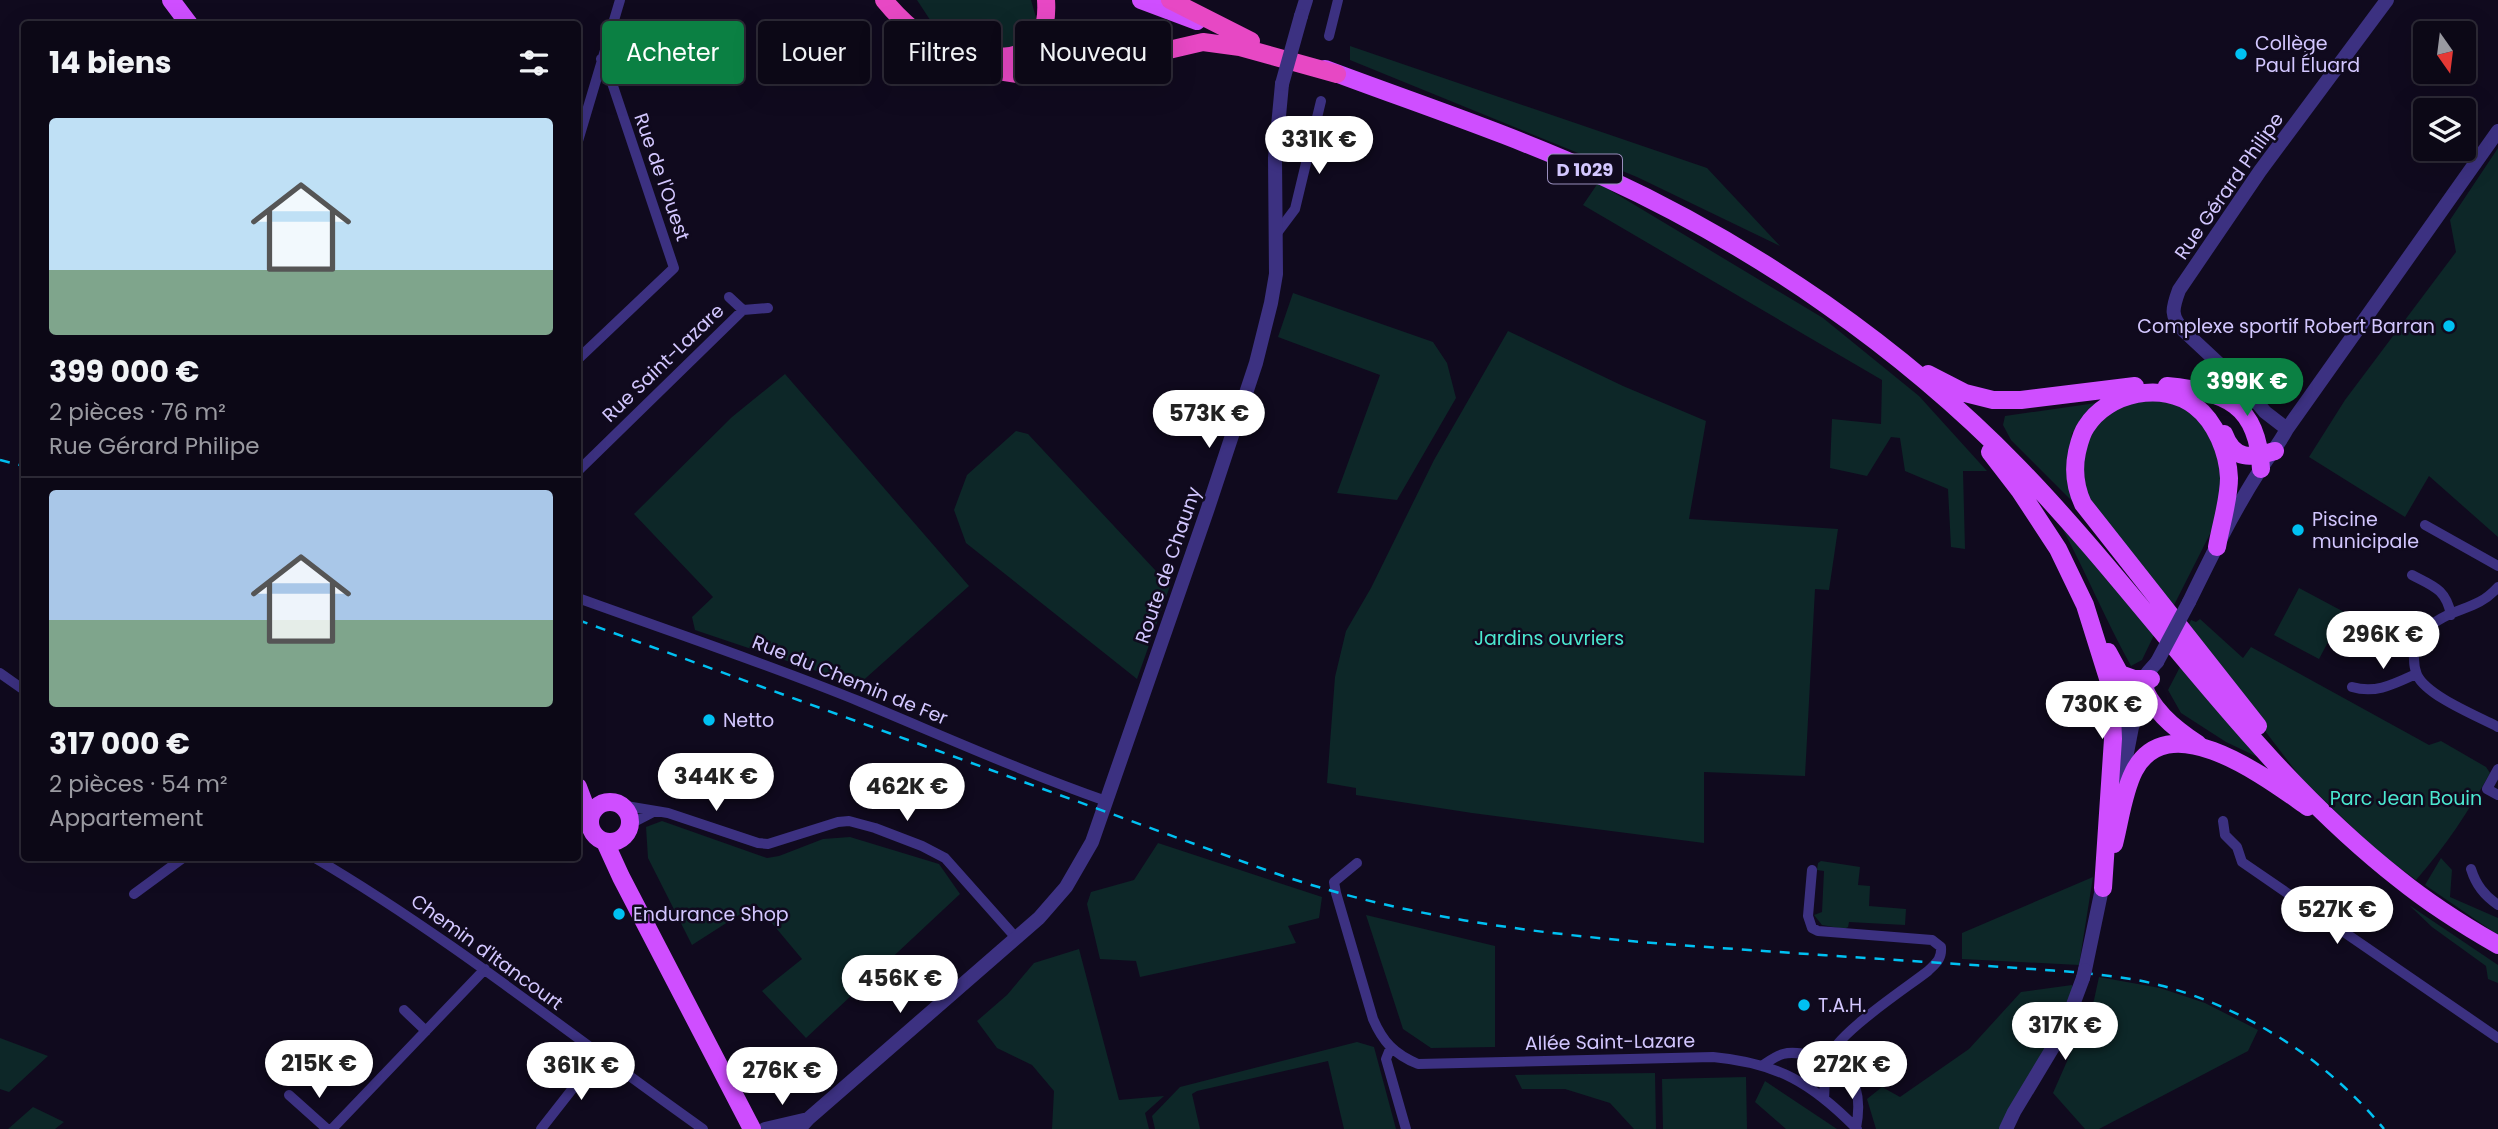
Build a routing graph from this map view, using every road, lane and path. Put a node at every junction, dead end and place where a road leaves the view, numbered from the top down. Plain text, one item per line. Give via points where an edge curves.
1 (172, 0) edge
2 (182, 0) edge
3 (620, 0) edge
4 (884, 0) edge
5 (898, 0) edge
6 (1046, 0) edge
7 (1142, 0) edge
8 (1170, 0) edge
9 (1306, 0) edge
10 (1338, 0) edge
11 (2388, 0) edge
12 (188, 21) edge
13 (189, 21) edge
14 (1329, 36) dead end
15 (1251, 41) junction
16 (601, 59) junction
17 (1337, 74) junction
18 (1321, 101) dead end
19 (581, 130) edge
20 (2498, 131) edge
21 (1277, 233) junction
22 (729, 297) dead end
23 (768, 307) dead end
24 (743, 310) junction
25 (1882, 347) junction
26 (581, 356) edge
27 (2245, 388) junction
28 (1951, 404) junction
29 (2201, 411) junction
30 (2296, 415) junction
31 (2269, 420) junction
32 (2265, 457) junction
33 (581, 468) edge
34 (2425, 525) dead end
35 (2217, 547) junction
36 (2498, 566) edge
37 (2412, 575) dead end
38 (2498, 587) edge
39 (581, 599) edge
40 (2085, 605) junction
41 (2451, 615) junction
42 (2384, 627) dead end
43 (2415, 642) junction
44 (0, 673) edge
45 (2416, 674) junction
46 (2145, 684) junction
47 (2351, 687) dead end
48 (21, 688) edge
49 (2498, 727) edge
50 (2204, 748) junction
51 (2498, 769) edge
52 (581, 790) edge
53 (2498, 794) edge
54 (620, 805) junction
55 (2316, 805) junction
56 (1105, 806) junction
57 (654, 811) junction
58 (596, 812) junction
59 (2222, 821) dead end
60 (2343, 830) junction
61 (619, 835) junction
62 (179, 861) edge
63 (320, 861) edge
64 (1357, 863) dead end
65 (2471, 869) dead end
66 (1812, 870) dead end
67 (2103, 888) junction
68 (134, 894) dead end
69 (2498, 905) edge
70 (1017, 939) junction
71 (2498, 945) edge
72 (485, 969) junction
73 (404, 1010) dead end
74 (426, 1031) junction
75 (2498, 1038) edge
76 (1390, 1049) junction
77 (599, 1055) junction
78 (1827, 1059) junction
79 (1763, 1065) junction
80 (289, 1095) dead end
81 (1824, 1099) junction
82 (803, 1124) edge
83 (329, 1129) edge
84 (541, 1129) edge
85 (703, 1129) edge
86 (752, 1129) edge
87 (765, 1129) edge
88 (1406, 1129) edge
89 (1857, 1129) edge
90 (2006, 1129) edge

1 - 12 main road
2 - 13 main road
3 - 16 street
4 - 17 highway via 920,37 997,71 1057,76 1203,42 1240,47
5 - 6 highway via 919,23 949,42 980,55 1004,58 1040,39
7 - 15 main road, D 1029
8 - 15 highway
9 - 21 street, Route de Chauny, bridge via 1282,84 1275,158
10 - 14 street
11 - 27 street, Rue Gérard Philipe via 2260,170 2179,290 2173,307 2175,321
15 - 17 main road, D 1029
16 - 19 street
16 - 26 street, Rue de l'Ouest via 674,268
17 - 25 main road, D 1029 via 1542,151 1661,205 1765,264
18 - 21 street via 1295,209
20 - 30 street
21 - 56 street, Route de Chauny via 1276,274 1256,363
22 - 24 street
23 - 24 street
24 - 33 street, Rue Saint-Lazare
25 - 28 main road, D 1029
25 - 31 main road via 1945,384 1983,398 2011,400 2169,386 2224,399
27 - 30 street, Rue Gérard Philipe via 2285,414
27 - 31 street, Rue Gérard Philipe
28 - 40 main road via 2020,491 2058,549
28 - 55 main road, D 1029 via 2057,509
29 - 32 main road via 2213,415 2236,454
29 - 35 main road via 2219,437 2227,465 2227,497
29 - 55 main road via 2186,400 2151,392 2108,406 2084,429 2075,465 2079,495
30 - 31 street
31 - 32 main road
31 - 32 street
32 - 35 street
34 - 36 street
35 - 46 street, bridge
37 - 41 street via 2439,589
38 - 41 street via 2476,606
39 - 56 street, Rue du Chemin de Fer via 764,664
40 - 46 main road via 2116,669
40 - 67 main road via 2113,708
41 - 43 street via 2438,620
42 - 43 street
43 - 45 street
44 - 48 street
45 - 47 street via 2384,688
45 - 49 street via 2437,695
46 - 50 main road via 2169,724
46 - 67 street via 2114,814
50 - 60 main road via 2250,769
50 - 67 main road via 2171,744 2140,764 2131,780
51 - 53 street via 2487,789
52 - 58 main road
54 - 57 street
54 - 58 main road via 611,802
54 - 61 main road via 627,811
55 - 60 main road, D 1029
56 - 70 street, Route de Chauny via 1092,842 1066,887
57 - 61 street
57 - 70 street via 768,844 838,822 875,828 945,858
58 - 61 main road via 592,831
59 - 75 street via 2242,862
60 - 71 main road, D 1029 via 2426,900
61 - 86 main road via 621,877
62 - 68 street
63 - 72 street, Chemin d'Itancourt
64 - 76 street via 1334,882 1373,1019
65 - 69 street via 2485,896
66 - 78 street via 1808,916 1812,928 1923,939 1941,947 1937,962 1928,971 1844,1036
67 - 90 street via 2084,974 2064,1028
70 - 82 street, Route de Chauny
72 - 74 street
72 - 77 street, Chemin d'Itancourt
73 - 74 street
74 - 83 street
76 - 79 street, Allée Saint-Lazare via 1418,1063 1713,1057
76 - 88 street via 1386,1059
77 - 84 street
77 - 85 street, Chemin d'Itancourt
78 - 79 street via 1782,1054
78 - 81 street
78 - 89 street via 1854,1082 1860,1108
79 - 81 street, Allée Saint-Lazare via 1785,1073
80 - 83 street
81 - 89 street, Allée Saint-Lazare
82 - 87 street

